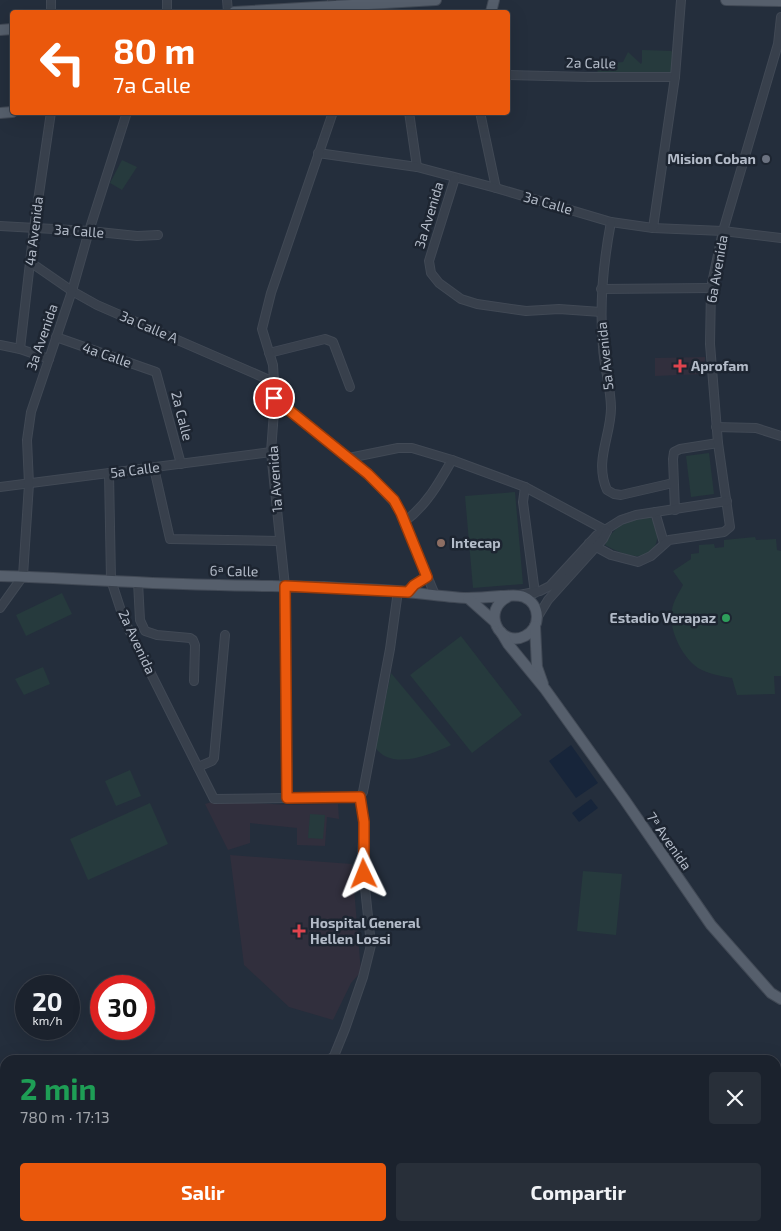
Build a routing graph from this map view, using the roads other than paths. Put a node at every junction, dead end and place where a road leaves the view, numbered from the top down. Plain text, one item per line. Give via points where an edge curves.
1 (436, 0) edge
2 (681, 0) edge
3 (726, 0) edge
4 (749, 0) edge
5 (781, 1) edge
6 (332, 6) edge
7 (267, 10) edge
8 (781, 17) edge
9 (771, 67) junction
10 (781, 68) edge
11 (510, 75) edge
12 (675, 77) junction
13 (51, 115) edge
14 (126, 115) edge
15 (332, 115) edge
16 (409, 115) edge
17 (481, 115) edge
18 (318, 153) junction
19 (417, 167) junction
20 (455, 178) junction
21 (496, 188) junction
22 (611, 222) junction
23 (0, 226) edge
24 (34, 228) junction
25 (653, 228) junction
26 (89, 231) junction
27 (723, 231) junction
28 (158, 235) dead end
29 (781, 238) edge
30 (30, 262) junction
31 (711, 288) junction
32 (601, 290) junction
33 (72, 291) junction
34 (601, 312) junction
35 (56, 337) junction
36 (0, 345) edge
37 (20, 349) junction
38 (269, 353) junction
39 (49, 359) junction
40 (158, 374) joint
41 (274, 382) junction
42 (350, 387) dead end
43 (274, 398) junction
44 (716, 427) junction
45 (781, 436) edge
46 (718, 443) junction
47 (270, 452) junction
48 (349, 458) junction
49 (452, 460) junction
50 (180, 464) junction
51 (154, 468) junction
52 (109, 473) junction
53 (673, 483) junction
54 (29, 484) junction
55 (0, 487) edge
56 (525, 488) junction
57 (727, 501) junction
58 (675, 510) junction
59 (655, 512) junction
60 (404, 522) junction
61 (607, 530) junction
62 (280, 541) junction
63 (664, 543) junction
64 (592, 545) junction
65 (0, 576) edge
66 (22, 576) junction
67 (427, 577) junction
68 (111, 580) junction
69 (138, 582) junction
70 (285, 586) junction
71 (403, 592) junction
72 (535, 593) junction
73 (435, 595) junction
74 (514, 596) junction
75 (468, 598) junction
76 (0, 600) edge
77 (0, 608) edge
78 (495, 622) junction
79 (536, 622) junction
80 (501, 632) junction
81 (225, 635) dead end
82 (194, 681) dead end
83 (545, 690) junction
84 (198, 766) junction
85 (360, 797) junction
86 (287, 798) junction
87 (781, 1000) edge
88 (334, 1055) edge

1 - 6 main road
2 - 12 street
3 - 4 main road
4 - 5 main road
6 - 7 main road
8 - 9 street, 6a Avenida
9 - 10 street
9 - 27 street, 6a Avenida
11 - 12 street, 2a Calle
12 - 25 street
13 - 24 street, 4a Avenida
14 - 26 street, 3a Avenida
15 - 18 street, 1a Avenida
16 - 19 street
17 - 21 street
18 - 19 street, 3a Calle
18 - 38 street, 1a Avenida via 262,329
19 - 20 street, 3a Calle
20 - 21 street, 3a Calle
20 - 34 street, 3a Avenida via 429,261 431,273 439,283 461,299 477,304 526,311
21 - 22 street, 3a Calle
22 - 25 street, 3a Calle
22 - 32 street, 5a Avenida
23 - 24 street, 3a Calle
24 - 26 street, 3a Calle
24 - 30 street, 4a Avenida
25 - 27 street, 3a Calle
26 - 28 street, 3a Calle
26 - 33 street, 3a Avenida
27 - 29 street, 3a Calle
27 - 31 street, 6a Avenida
30 - 33 street, 3a Calle A
30 - 37 street, 4a Avenida
31 - 32 street
31 - 44 street, 6a Avenida via 710,344
32 - 34 street, 5a Avenida
33 - 35 street, 3a Avenida
33 - 41 street, 3a Calle A
34 - 53 street, 5a Avenida via 611,409 602,460 602,478 607,490 621,495
35 - 39 street, 3a Avenida
35 - 40 street, 4a Calle
36 - 37 street
37 - 39 street
38 - 41 street, 1a Avenida
38 - 42 street via 330,340
39 - 54 street, 3a Avenida via 31,412 27,440
40 - 50 street, 2a Calle
41 - 43 street, 1a Avenida
43 - 47 street, 1a Avenida
43 - 48 street
44 - 45 street via 756,428
44 - 46 street, 6a Avenida
46 - 53 street via 674,452
46 - 57 street, 6a Avenida
47 - 50 street, 5a Calle
47 - 62 street, 1a Avenida
48 - 49 street via 412,448
48 - 60 street via 394,500
49 - 56 street
49 - 60 street via 435,490
50 - 51 street, 5a Calle
51 - 52 street, 5a Calle
51 - 62 street via 170,539
52 - 54 street, 5a Calle
52 - 68 street, 2a Avenida
53 - 58 street
54 - 55 street, 5a Calle
54 - 66 street, 3a Avenida
56 - 61 street
56 - 72 street via 523,502
57 - 58 street
57 - 63 street, 6a Avenida via 730,527 724,532
58 - 59 street
59 - 61 street via 627,518
59 - 63 street
60 - 67 street
61 - 64 street via 603,539
62 - 70 street, 1a Avenida
63 - 64 street via 651,556 638,562 617,557
64 - 72 street via 555,582
64 - 79 street via 548,600
65 - 66 main road, 6ª Calle
66 - 68 main road, 6ª Calle
66 - 76 street
66 - 77 street
67 - 71 street
67 - 73 street
68 - 69 main road, 6ª Calle
68 - 84 street, 2a Avenida via 124,620
69 - 70 main road, 6ª Calle
69 - 82 street via 140,620 145,631 193,640
70 - 71 main road, 6ª Calle
70 - 86 street, 1a Avenida
71 - 73 main road, 6ª Calle
71 - 85 street
72 - 74 street
73 - 75 main road, 6ª Calle
74 - 75 main road, 6ª Calle
74 - 78 main road via 505,598 497,606
74 - 79 main road via 530,601
75 - 78 main road
78 - 80 main road
79 - 80 main road via 532,631 520,638
79 - 83 main road, 7ª Avenida via 537,667
80 - 83 main road, 7ª Avenida
81 - 84 street via 214,758 212,762
83 - 87 main road, 7ª Avenida via 711,925 771,993
84 - 86 street, 2a Avenida via 214,799
85 - 86 street
85 - 88 street via 370,945 363,977

